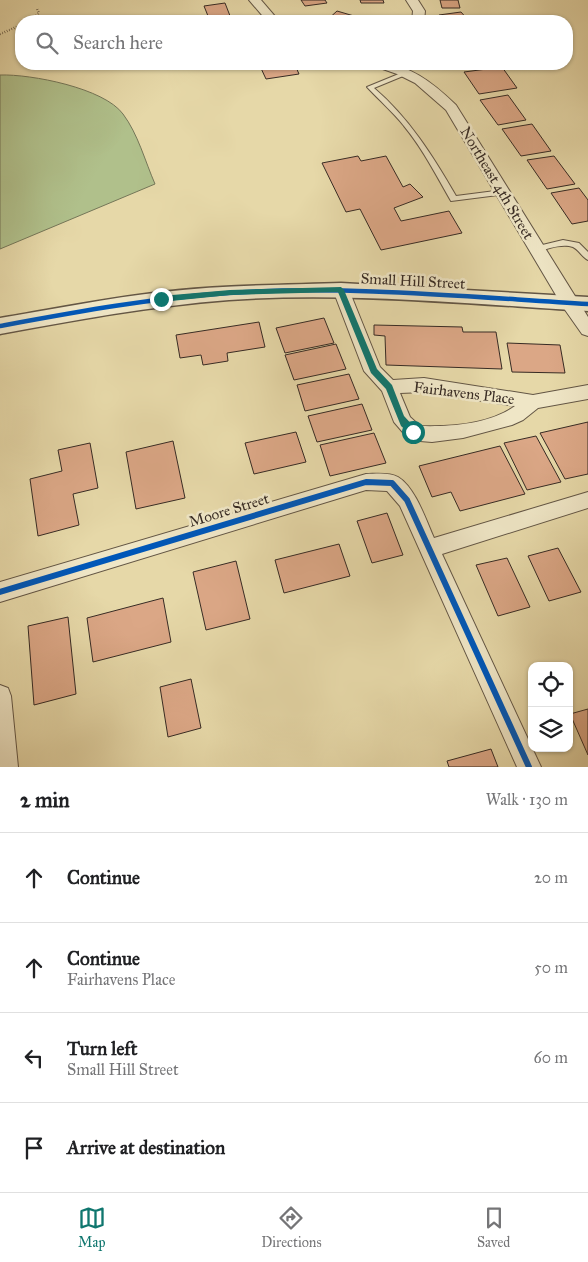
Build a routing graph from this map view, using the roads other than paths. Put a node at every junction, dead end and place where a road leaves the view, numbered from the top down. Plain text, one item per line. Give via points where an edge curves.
1 (255, 0) edge
2 (412, 0) edge
3 (268, 15) edge
4 (419, 15) edge
5 (399, 70) edge
6 (406, 73) junction
7 (503, 192) junction
8 (537, 249) junction
9 (588, 257) edge
10 (341, 290) junction
11 (578, 303) edge
12 (0, 326) edge
13 (588, 330) edge
14 (389, 387) junction
15 (588, 392) edge
16 (533, 402) junction
17 (588, 500) edge
18 (431, 548) junction
19 (0, 592) edge
20 (0, 696) edge
21 (6, 767) edge
22 (529, 767) edge

1 - 3 street
2 - 4 street
5 - 6 street, Northeast 4th Street
6 - 7 street, Northeast 4th Street via 433,89 451,108
6 - 7 lane via 370,87 390,102 414,133 454,199
7 - 8 street, Northeast 4th Street
8 - 9 lane via 563,243 576,245
8 - 11 street, Northeast 4th Street
10 - 11 street, Small Hill Street
10 - 12 street, Small Hill Street via 230,293 161,299
10 - 14 street via 373,371
11 - 13 street, Northeast 4th Street
14 - 16 street, Fairhavens Place via 424,385
14 - 16 street via 404,424 423,435 514,416
15 - 16 street, Fairhavens Place
17 - 18 street
18 - 19 street, Moore Street via 407,500 392,483 366,482
18 - 22 street, Moore Street
20 - 21 street

